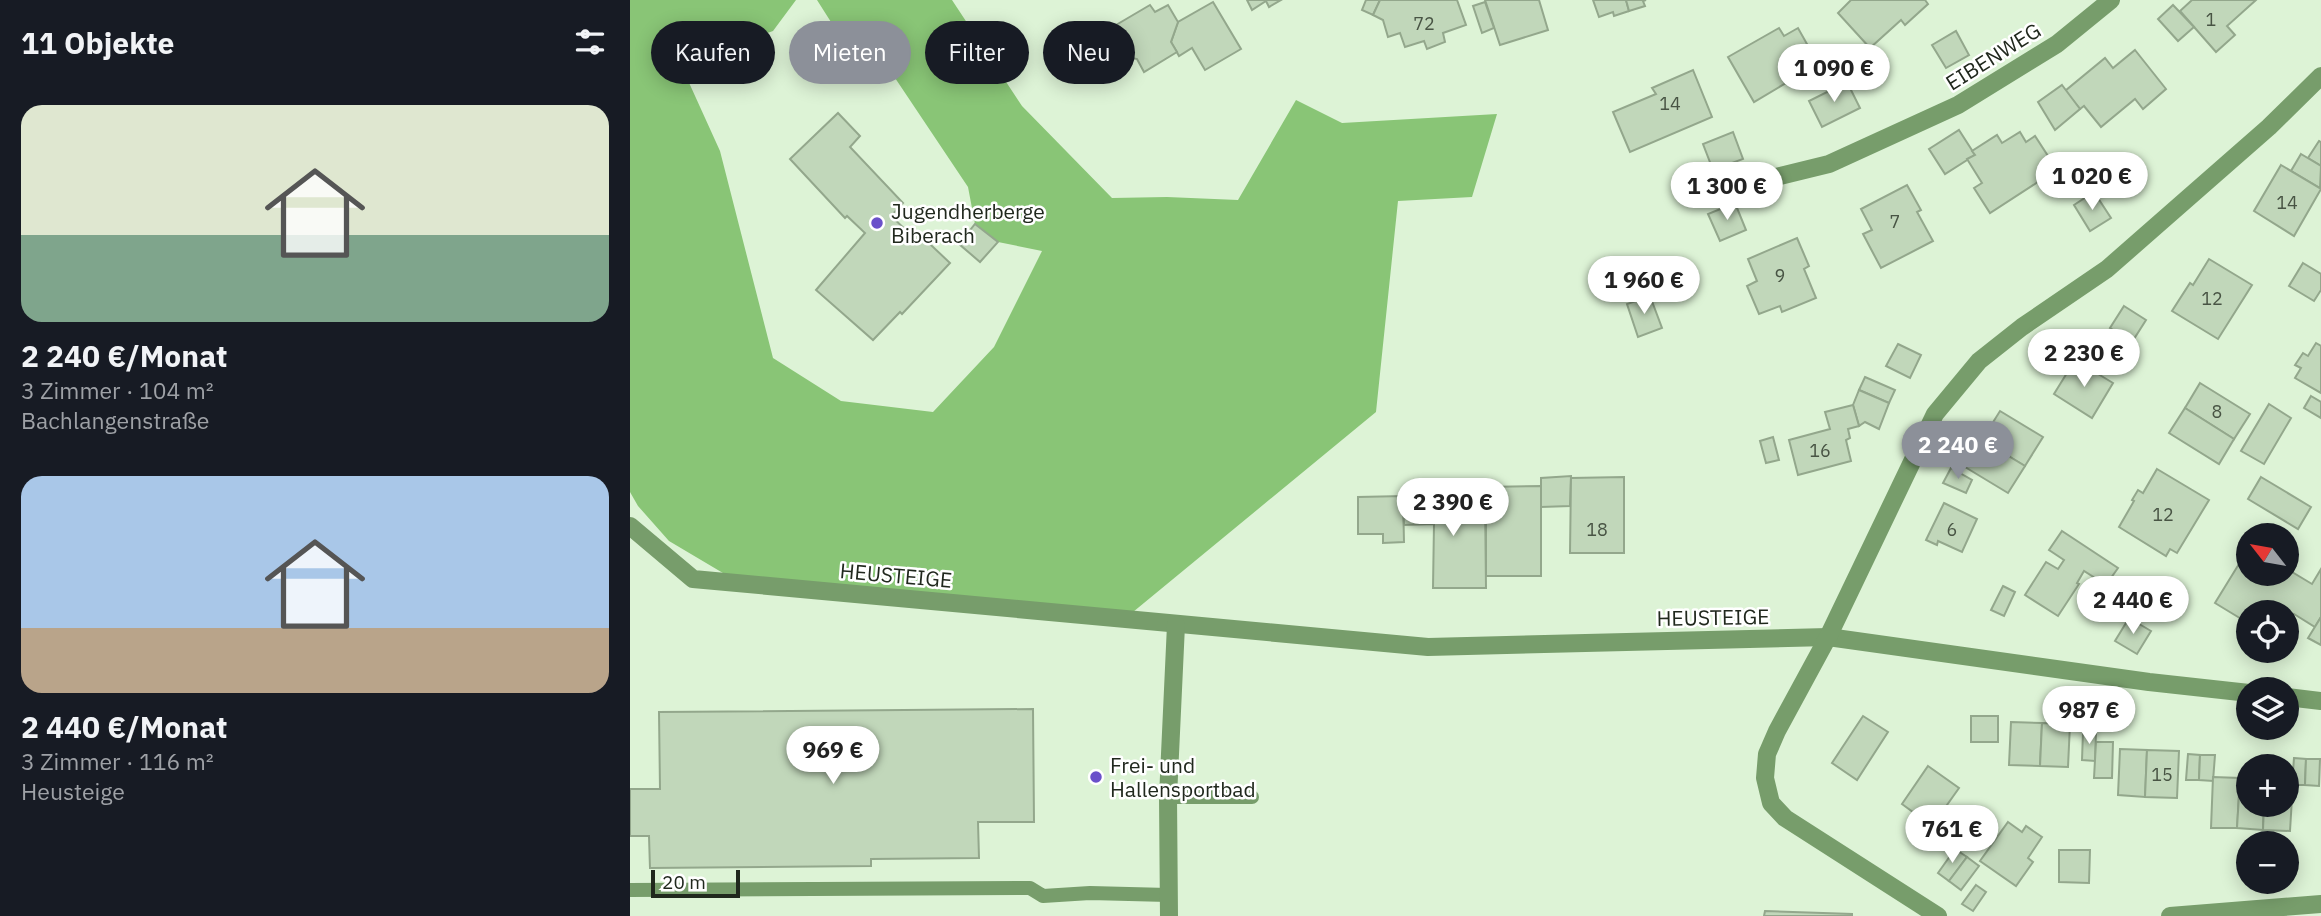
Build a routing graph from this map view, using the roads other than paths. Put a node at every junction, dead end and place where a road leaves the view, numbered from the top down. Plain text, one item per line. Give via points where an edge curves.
1 (2111, 0) edge
2 (2321, 76) edge
3 (1772, 178) dead end
4 (630, 526) edge
5 (1176, 625) junction
6 (1828, 637) junction
7 (2236, 692) edge
8 (2299, 698) edge
9 (2321, 701) edge
10 (1168, 797) junction
11 (1252, 797) dead end
12 (630, 890) edge
13 (1168, 895) junction
14 (2321, 904) edge
15 (1169, 916) edge
16 (1938, 916) edge
17 (2169, 916) edge

1 - 3 street, EIBENWEG via 2057,44 1958,105 1829,164
2 - 6 street via 2107,269 1979,361 1935,414
4 - 5 street, HEUSTEIGE via 693,579
5 - 6 street, HEUSTEIGE via 1428,647
5 - 10 street
6 - 7 street, HEUSTEIGE
6 - 16 street via 1767,754 1765,778 1771,803 1785,818
8 - 9 street
10 - 11 lane
10 - 13 street
12 - 13 lane via 1030,888 1043,896
13 - 15 street
14 - 17 street

